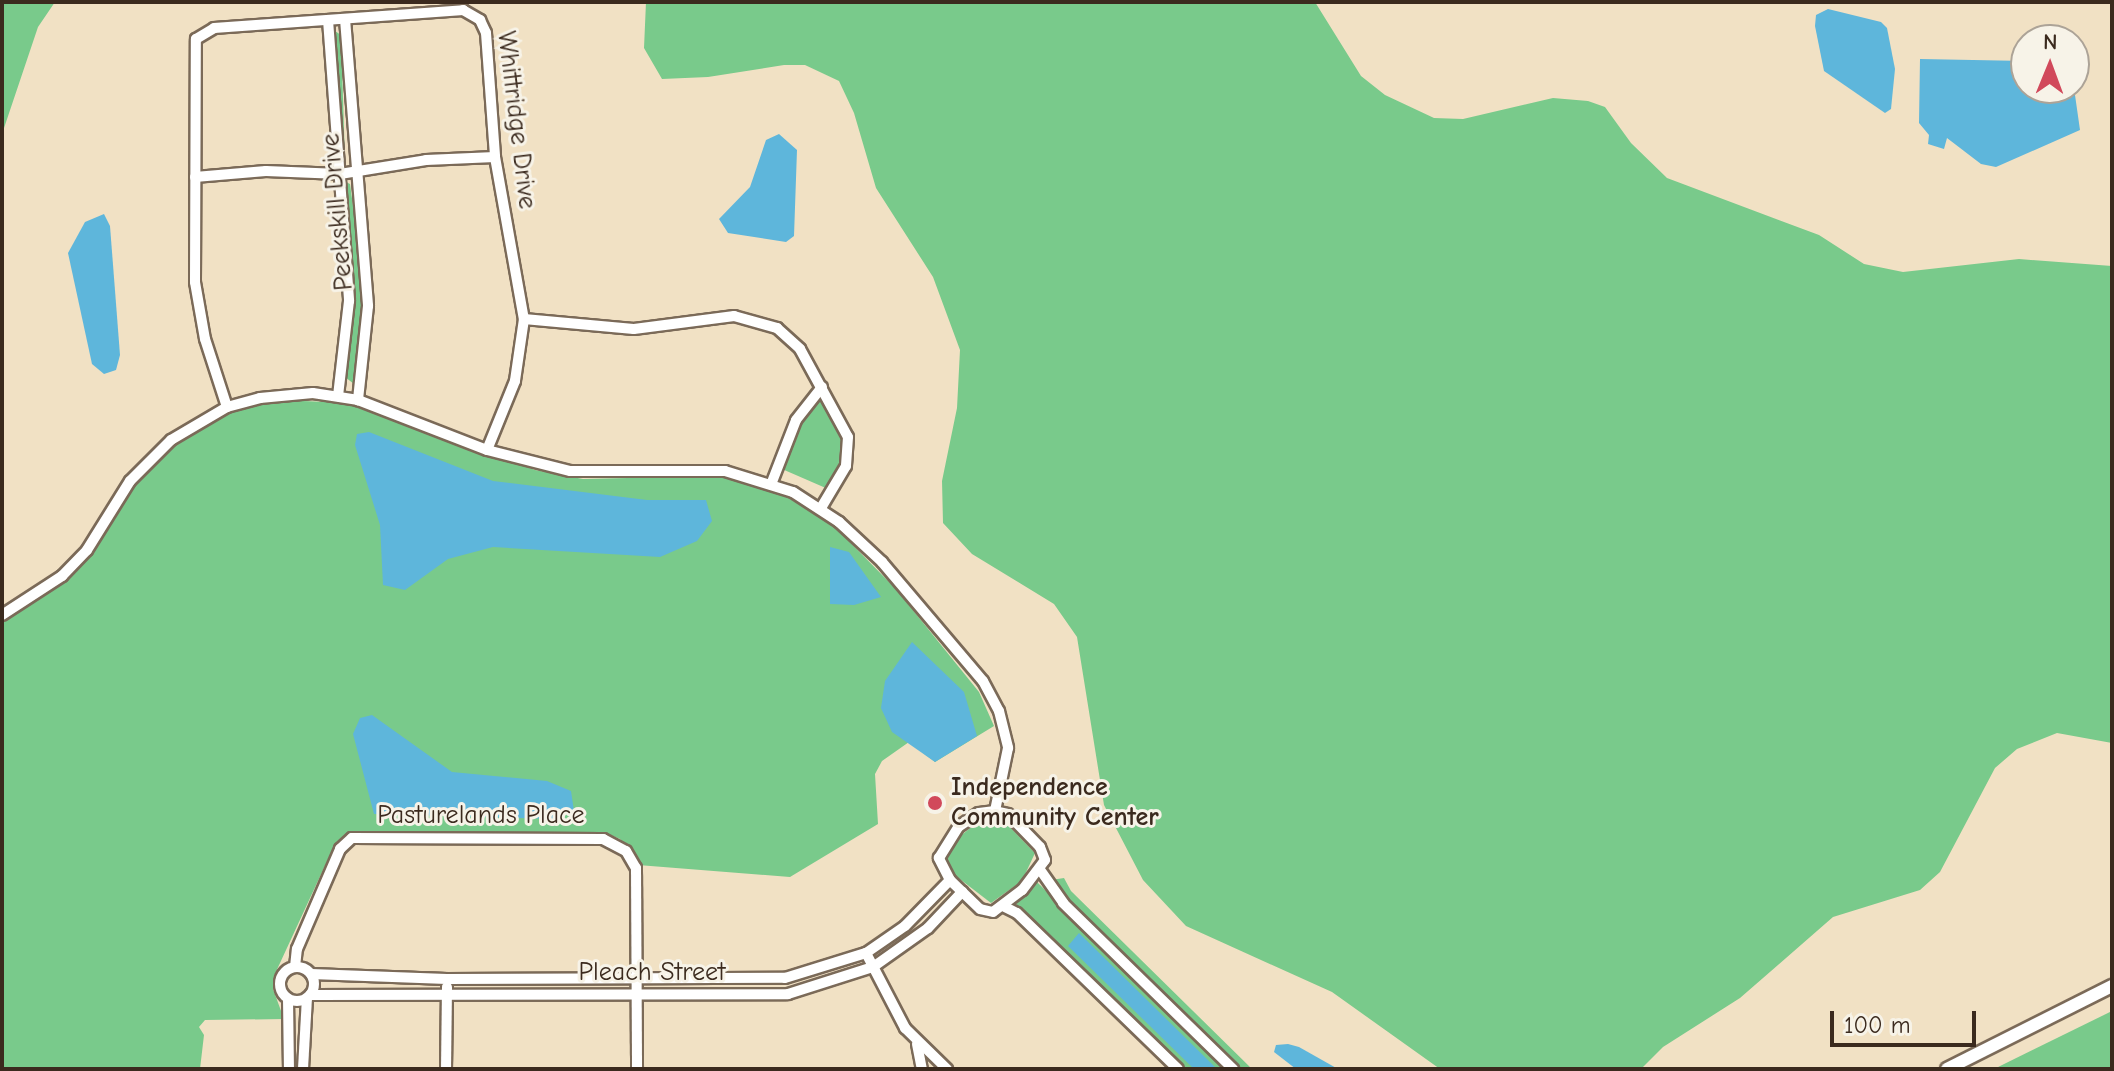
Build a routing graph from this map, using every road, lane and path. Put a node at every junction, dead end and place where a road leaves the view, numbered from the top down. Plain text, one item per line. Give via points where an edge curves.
1 (345, 19) junction
2 (328, 20) junction
3 (495, 157) junction
4 (356, 172) junction
5 (340, 174) junction
6 (195, 177) junction
7 (524, 319) junction
8 (822, 387) junction
9 (338, 396) junction
10 (358, 400) junction
11 (227, 407) junction
12 (487, 450) junction
13 (772, 482) junction
14 (821, 508) junction
15 (2, 615) edge
16 (995, 811) junction
17 (1041, 871) junction
18 (950, 880) junction
19 (962, 892) junction
20 (1005, 907) junction
21 (866, 953) junction
22 (295, 967) junction
23 (873, 967) junction
24 (311, 974) junction
25 (447, 979) junction
26 (635, 981) junction
27 (2112, 986) edge
28 (446, 993) junction
29 (637, 995) junction
30 (308, 997) junction
31 (288, 999) junction
32 (917, 1044) junction
33 (289, 1069) edge
34 (303, 1069) edge
35 (446, 1069) edge
36 (637, 1069) edge
37 (922, 1069) edge
38 (947, 1069) edge
39 (1178, 1069) edge
40 (1233, 1069) edge
41 (1947, 1069) edge

1 - 2 street, Whittridge Drive
1 - 3 street, Whittridge Drive via 463,10 480,20 486,33
1 - 4 street, Peekskill Drive
2 - 5 street, Peekskill Drive
2 - 6 street, Whittridge Drive via 214,28 196,39
3 - 4 street via 426,160
3 - 7 street, Whittridge Drive
4 - 5 street
4 - 10 street, Peekskill Drive via 369,327
5 - 6 street via 266,171
5 - 9 street, Peekskill Drive via 349,312
6 - 11 street, Whittridge Drive via 198,306
7 - 8 street via 634,329 751,317 789,338
7 - 12 street, Whittridge Drive via 515,381
8 - 13 street via 796,420
8 - 14 street via 844,424 849,451 842,475
9 - 10 street
9 - 11 street via 290,394
10 - 12 street
11 - 15 street via 149,459 87,550 36,596
12 - 13 street via 541,466 596,474 704,470
13 - 14 street
14 - 16 street via 865,544 983,681 999,711 1008,748
16 - 17 street via 1008,814 1040,847
16 - 18 street via 979,813 942,846 940,867
17 - 20 street
17 - 40 street via 1063,903
18 - 19 street
18 - 21 street, Pleach Street via 905,926
19 - 20 street via 980,909
19 - 23 street, Pleach Street via 928,928
20 - 39 street
21 - 23 street
21 - 26 street, Pleach Street via 785,978
22 - 24 street
22 - 26 street, Pasturelands Place via 297,949 340,849 352,838 603,839 626,851 636,868
22 - 31 street via 280,980
23 - 29 street, Pleach Street via 788,994
23 - 32 street
24 - 25 street, Pleach Street
24 - 30 street
25 - 26 street, Pleach Street
25 - 28 street
26 - 29 street, Pasturelands Place
27 - 41 main road
28 - 29 street, Pleach Street
28 - 30 street, Pleach Street
28 - 35 street
29 - 36 street, Pasturelands Place
30 - 31 street
30 - 34 street
31 - 33 street
32 - 37 street
32 - 38 street

